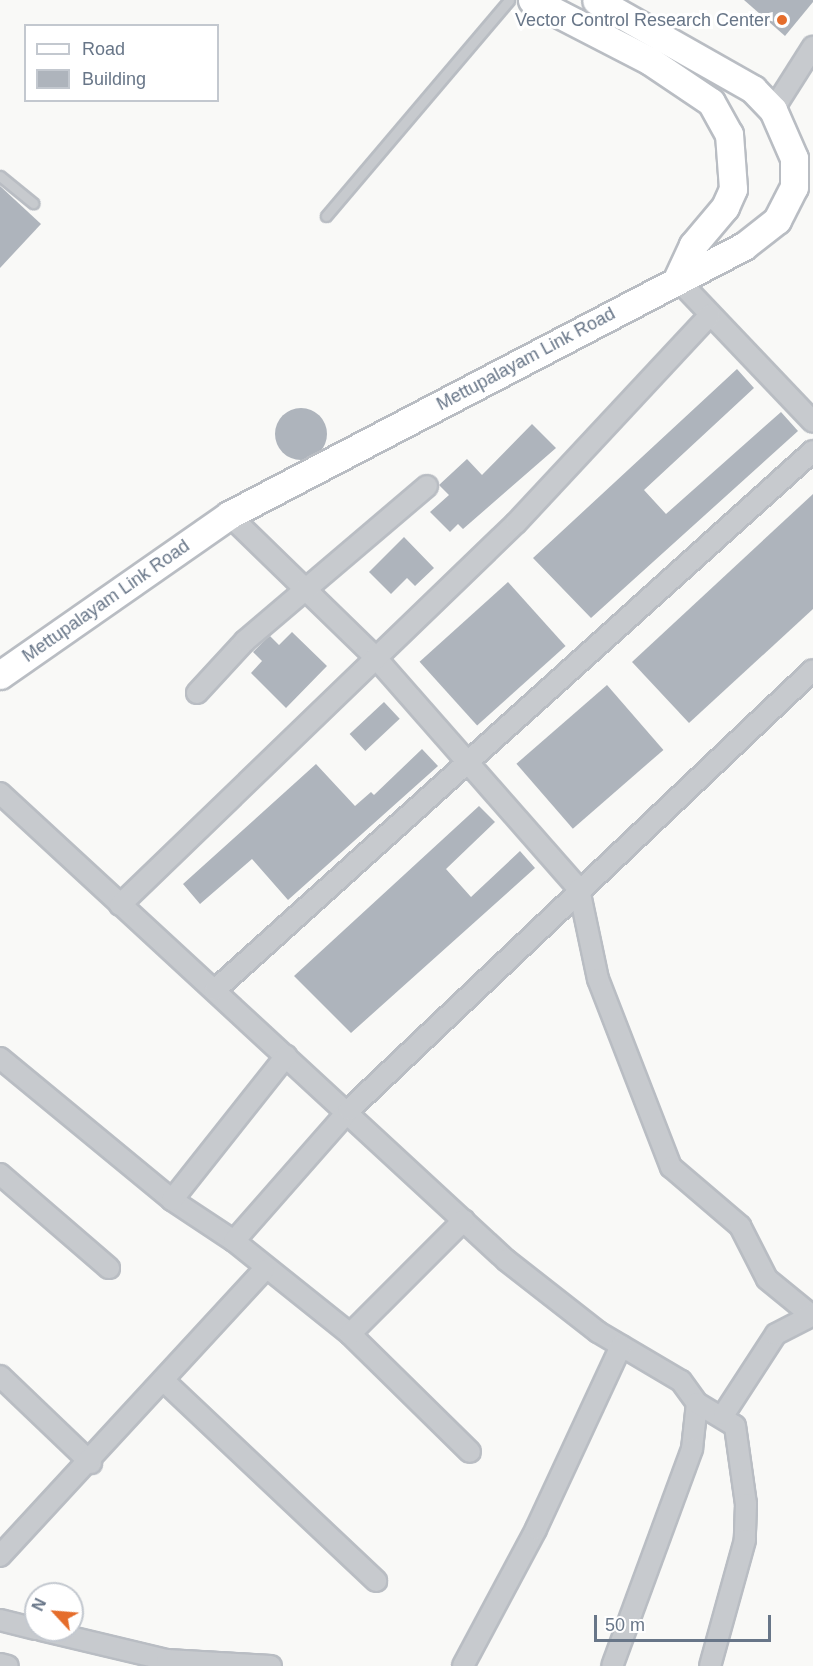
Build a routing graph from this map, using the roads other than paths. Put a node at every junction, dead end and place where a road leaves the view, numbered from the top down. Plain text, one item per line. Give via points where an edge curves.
1 (509, 0) edge
2 (532, 0) edge
3 (596, 0) edge
4 (813, 48) edge
5 (773, 110) junction
6 (0, 176) edge
7 (803, 185) edge
8 (33, 203) dead end
9 (327, 216) dead end
10 (677, 279) junction
11 (710, 315) junction
12 (813, 422) edge
13 (813, 451) edge
14 (427, 486) dead end
15 (229, 515) junction
16 (305, 588) junction
17 (376, 658) junction
18 (813, 670) edge
19 (0, 675) edge
20 (197, 693) dead end
21 (470, 765) junction
22 (0, 793) edge
23 (579, 889) junction
24 (120, 904) junction
25 (215, 990) junction
26 (286, 1056) junction
27 (0, 1058) edge
28 (349, 1110) junction
29 (0, 1174) edge
30 (172, 1200) junction
31 (464, 1220) junction
32 (234, 1241) junction
33 (109, 1268) dead end
34 (264, 1270) junction
35 (812, 1315) edge
36 (350, 1334) junction
37 (621, 1346) junction
38 (0, 1376) edge
39 (162, 1380) junction
40 (697, 1402) junction
41 (724, 1414) junction
42 (471, 1452) dead end
43 (92, 1463) junction
44 (0, 1556) edge
45 (376, 1581) dead end
46 (0, 1620) edge
47 (24, 1626) edge
48 (84, 1640) edge
49 (0, 1664) edge
50 (8, 1666) edge
51 (271, 1666) edge
52 (462, 1666) edge
53 (612, 1666) edge
54 (710, 1666) edge

1 - 9 lane
2 - 10 street via 650,61 702,96 729,134 733,189 725,207 693,245
3 - 5 street, Mettupalayam Link Road via 753,90
4 - 5 street
5 - 7 street, Mettupalayam Link Road via 788,134
6 - 8 lane
7 - 10 street, Mettupalayam Link Road via 777,220 744,246
10 - 11 street
10 - 15 street, Mettupalayam Link Road
11 - 12 street
11 - 17 street via 675,359 516,523
13 - 21 street
14 - 16 street
15 - 16 street
15 - 19 street, Mettupalayam Link Road
16 - 17 street
16 - 20 street
17 - 21 street
17 - 24 street
18 - 23 street
21 - 23 street
21 - 25 street
22 - 24 street
23 - 28 street
23 - 35 street via 598,979 671,1167 740,1226 766,1279
24 - 25 street
25 - 26 street
26 - 28 street
26 - 30 street
27 - 30 street
28 - 31 street
28 - 32 street
29 - 33 street
30 - 32 street
31 - 36 street
31 - 37 street via 540,1289
32 - 34 street
34 - 36 street
34 - 39 street
35 - 41 street via 776,1334
36 - 42 street
37 - 40 street via 681,1381
37 - 52 street via 536,1528
38 - 43 street
39 - 43 street
39 - 45 street
40 - 41 street
40 - 53 street via 692,1449
41 - 54 street via 735,1426 741,1459 745,1540
43 - 44 street
46 - 47 street
48 - 51 street via 167,1660
49 - 50 street

